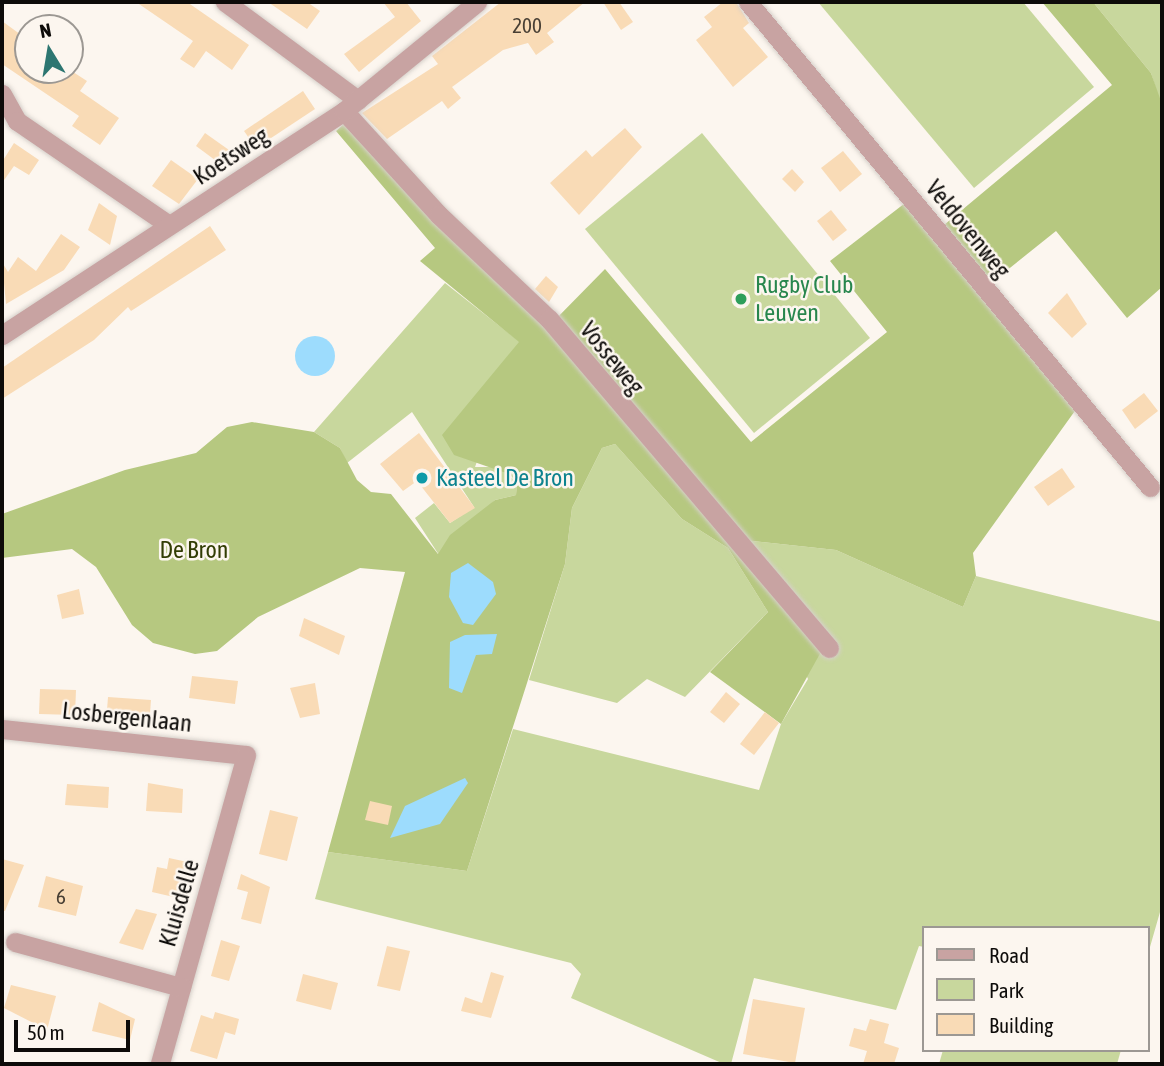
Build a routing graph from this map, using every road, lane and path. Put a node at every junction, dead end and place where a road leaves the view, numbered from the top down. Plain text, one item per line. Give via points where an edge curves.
1 (225, 2) edge
2 (477, 2) edge
3 (748, 2) edge
4 (351, 105) junction
5 (5, 108) edge
6 (169, 225) junction
7 (2, 335) edge
8 (1150, 487) dead end
9 (829, 648) dead end
10 (2, 729) edge
11 (246, 755) joint
12 (15, 942) dead end
13 (181, 987) junction
14 (160, 1064) edge

1 - 4 street, Vosseweg
2 - 4 street, Koetsweg
3 - 8 street, Veldovenweg
4 - 6 street, Koetsweg
4 - 9 street, Vosseweg via 439,215 549,319
5 - 6 street via 17,121
6 - 7 street, Koetsweg
10 - 11 street, Losbergenlaan
11 - 13 street, Kluisdelle
12 - 13 street
13 - 14 street, Kluisdelle

